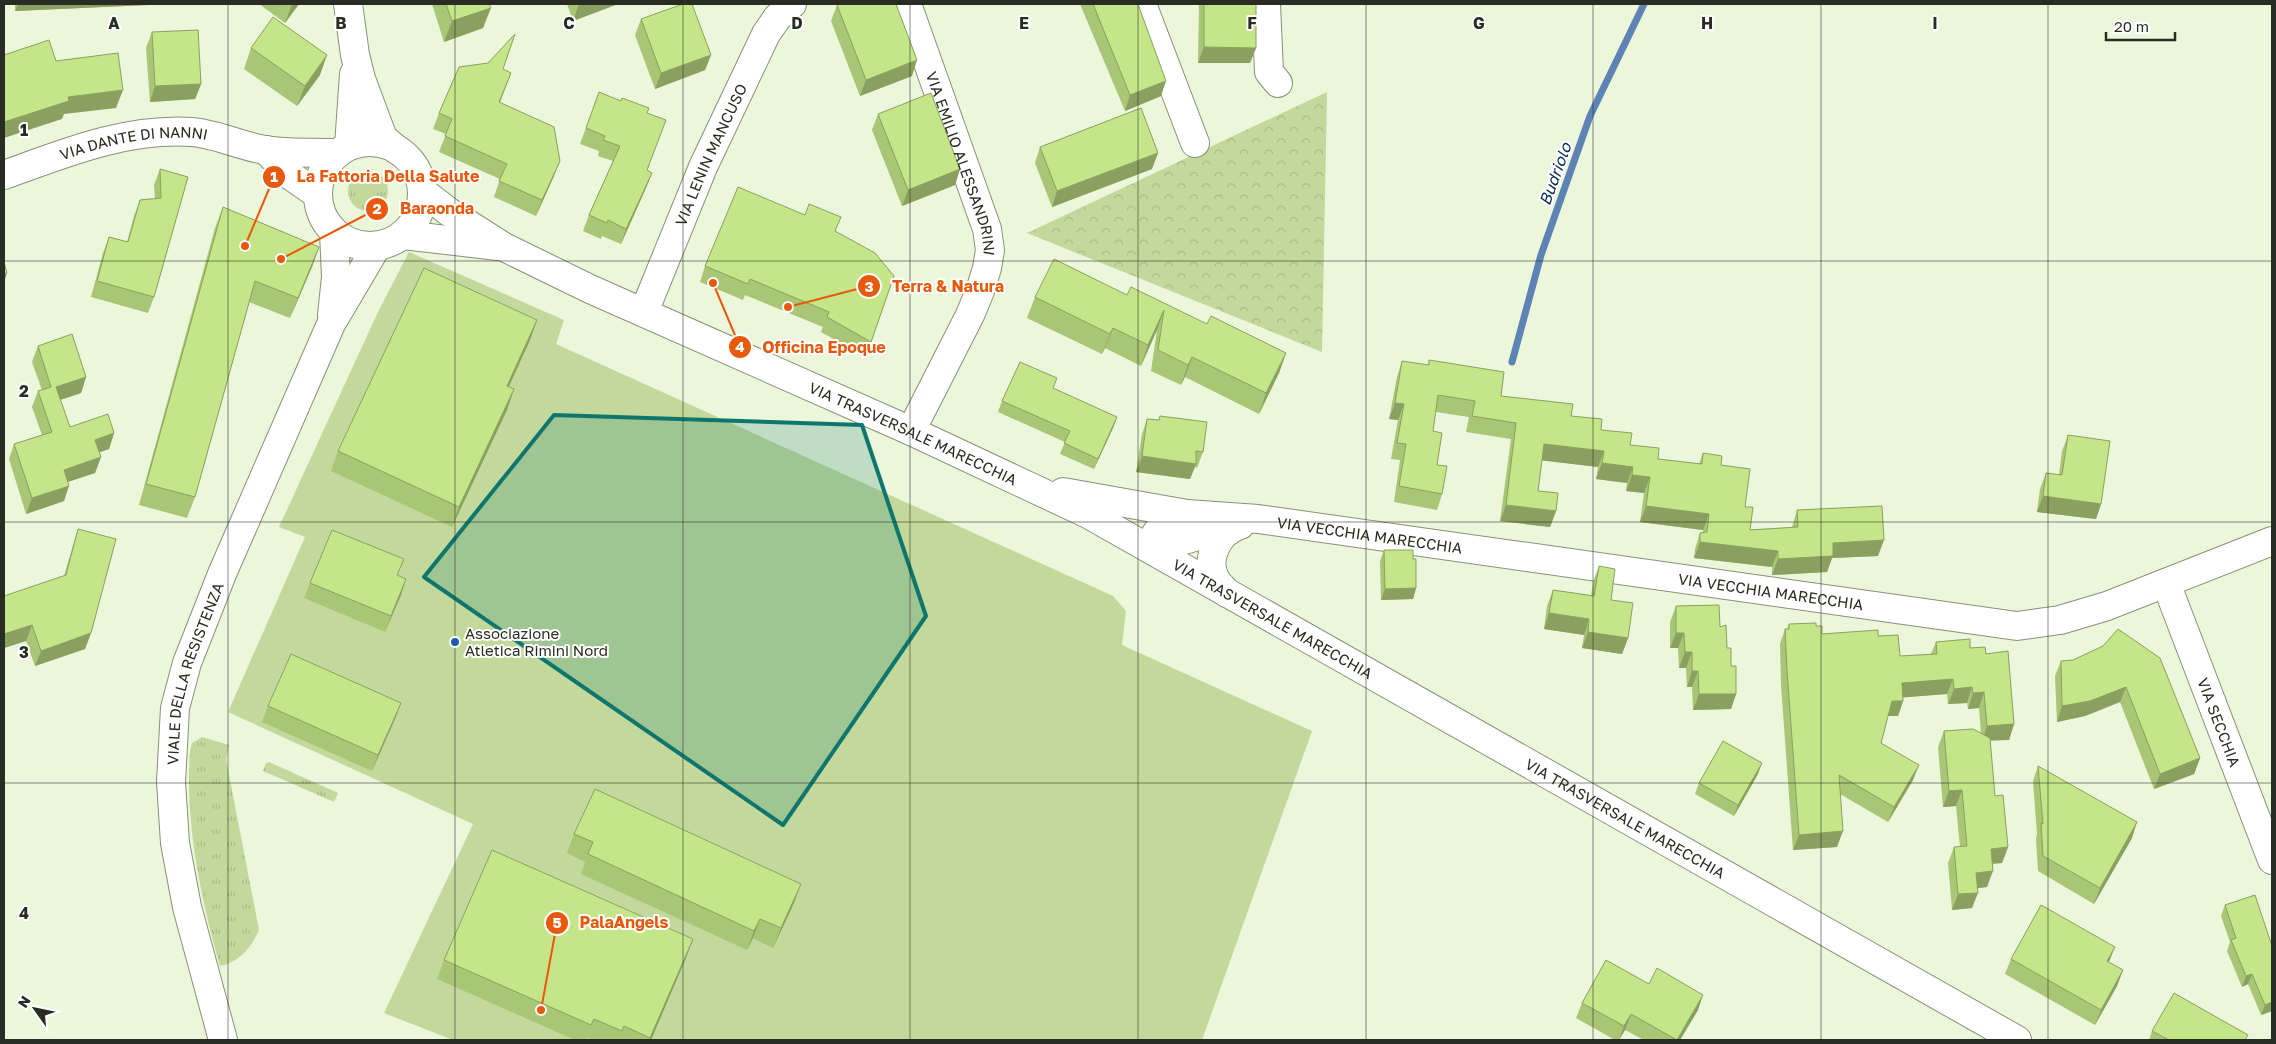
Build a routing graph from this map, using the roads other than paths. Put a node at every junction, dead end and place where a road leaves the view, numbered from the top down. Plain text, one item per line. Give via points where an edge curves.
1 (348, 4) edge
2 (792, 4) edge
3 (907, 4) edge
4 (1142, 4) edge
5 (1266, 4) edge
6 (355, 55) junction
7 (1278, 83) dead end
8 (1195, 143) dead end
9 (266, 150) junction
10 (344, 150) junction
11 (397, 150) junction
12 (4, 175) edge
13 (422, 191) junction
14 (317, 194) junction
15 (334, 232) junction
16 (403, 234) junction
17 (377, 246) junction
18 (504, 247) junction
19 (644, 312) junction
20 (331, 324) junction
21 (911, 431) junction
22 (1030, 487) junction
23 (1187, 514) junction
24 (1247, 523) junction
25 (2272, 542) edge
26 (1149, 548) junction
27 (2166, 583) junction
28 (1227, 593) junction
29 (2272, 860) edge
30 (2012, 1037) edge
31 (223, 1040) edge
32 (1978, 1040) edge

1 - 6 street
2 - 19 street, VIA LENIN MANCUSO via 766,34 703,167
3 - 21 street, VIA EMILIO ALESSANDRINI via 987,229 990,250 970,315
4 - 8 street
5 - 7 street via 1269,72
6 - 10 street
6 - 11 street via 383,138
9 - 10 street, VIA DANTE DI NANNI
9 - 12 street, VIA DANTE DI NANNI via 192,132 138,135 100,141
9 - 14 street, VIA DANTE DI NANNI via 291,176
10 - 11 street via 365,142
10 - 14 street via 320,177
11 - 13 street via 410,161
13 - 16 street via 420,207
13 - 18 street, VIA TRASVERSALE MARECCHIA
14 - 15 street via 319,208
15 - 17 street via 361,246
15 - 20 street, VIALE DELLA RESISTENZA via 336,277
16 - 17 street
16 - 18 street, VIA TRASVERSALE MARECCHIA
17 - 20 street, VIALE DELLA RESISTENZA
18 - 19 street, VIA TRASVERSALE MARECCHIA
19 - 21 street, VIA TRASVERSALE MARECCHIA
20 - 31 street, VIALE DELLA RESISTENZA via 222,574 187,663 175,708 171,782 175,843 187,907
21 - 22 street, VIA TRASVERSALE MARECCHIA
22 - 23 street, VIA VECCHIA MARECCHIA
22 - 26 street, VIA TRASVERSALE MARECCHIA
23 - 24 street, VIA VECCHIA MARECCHIA
23 - 26 street, VIA VECCHIA MARECCHIA via 1166,523 1155,533
24 - 26 street, VIA VECCHIA MARECCHIA via 1172,545
24 - 27 street, VIA VECCHIA MARECCHIA via 2017,626 2060,620
24 - 28 street via 1218,538 1214,551 1212,563 1216,580
25 - 27 street, VIA VECCHIA MARECCHIA
26 - 28 street, VIA TRASVERSALE MARECCHIA
27 - 29 street, VIA SECCHIA
28 - 30 street, VIA TRASVERSALE MARECCHIA
30 - 32 street

